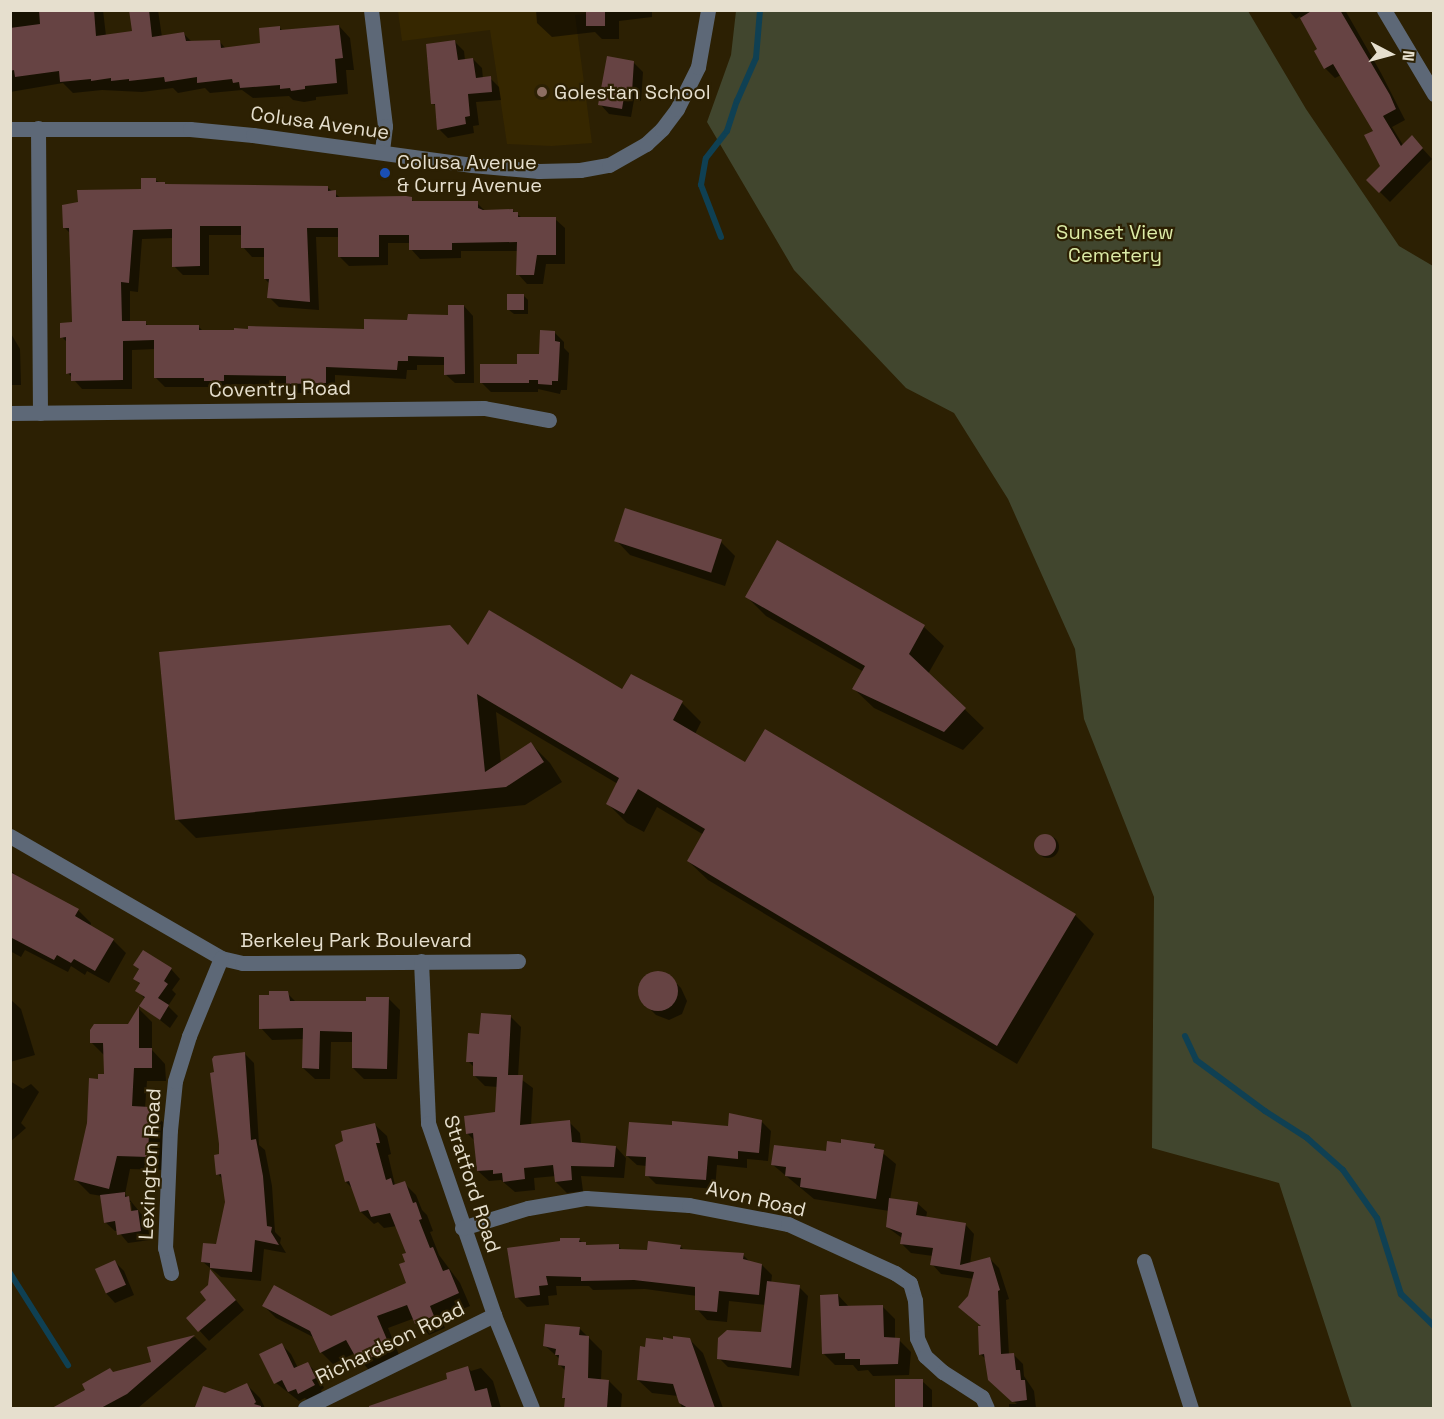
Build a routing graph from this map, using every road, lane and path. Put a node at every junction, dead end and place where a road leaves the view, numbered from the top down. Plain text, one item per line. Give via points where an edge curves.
1 (371, 10) edge
2 (708, 10) edge
3 (1384, 10) edge
4 (1434, 94) edge
5 (38, 128) junction
6 (10, 129) edge
7 (382, 152) junction
8 (10, 413) edge
9 (40, 413) junction
10 (549, 420) dead end
11 (10, 836) edge
12 (221, 958) junction
13 (421, 961) junction
14 (518, 961) dead end
15 (462, 1228) junction
16 (1144, 1261) dead end
17 (171, 1272) dead end
18 (494, 1315) junction
19 (305, 1408) edge
20 (532, 1408) edge
21 (987, 1408) edge
22 (1191, 1408) edge

1 - 7 street via 385,126
2 - 7 street, Colusa Avenue via 698,67 677,109 646,144 609,165 539,171
3 - 4 street
5 - 6 street, Colusa Avenue
5 - 7 street, Colusa Avenue via 190,129
5 - 9 street
8 - 9 street, Coventry Road
9 - 10 street, Coventry Road via 484,408
11 - 12 street, Berkeley Park Boulevard
12 - 13 street, Berkeley Park Boulevard via 242,963
12 - 17 street, Lexington Road via 175,1081 165,1248
13 - 14 street, Berkeley Park Boulevard
13 - 15 street, Stratford Road via 428,1123
15 - 18 street, Stratford Road
15 - 21 street, Avon Road via 528,1208 586,1198 689,1205 788,1224 910,1283 917,1338 925,1356 982,1397
16 - 22 street
18 - 19 street, Richardson Road
18 - 20 street, Stratford Road

